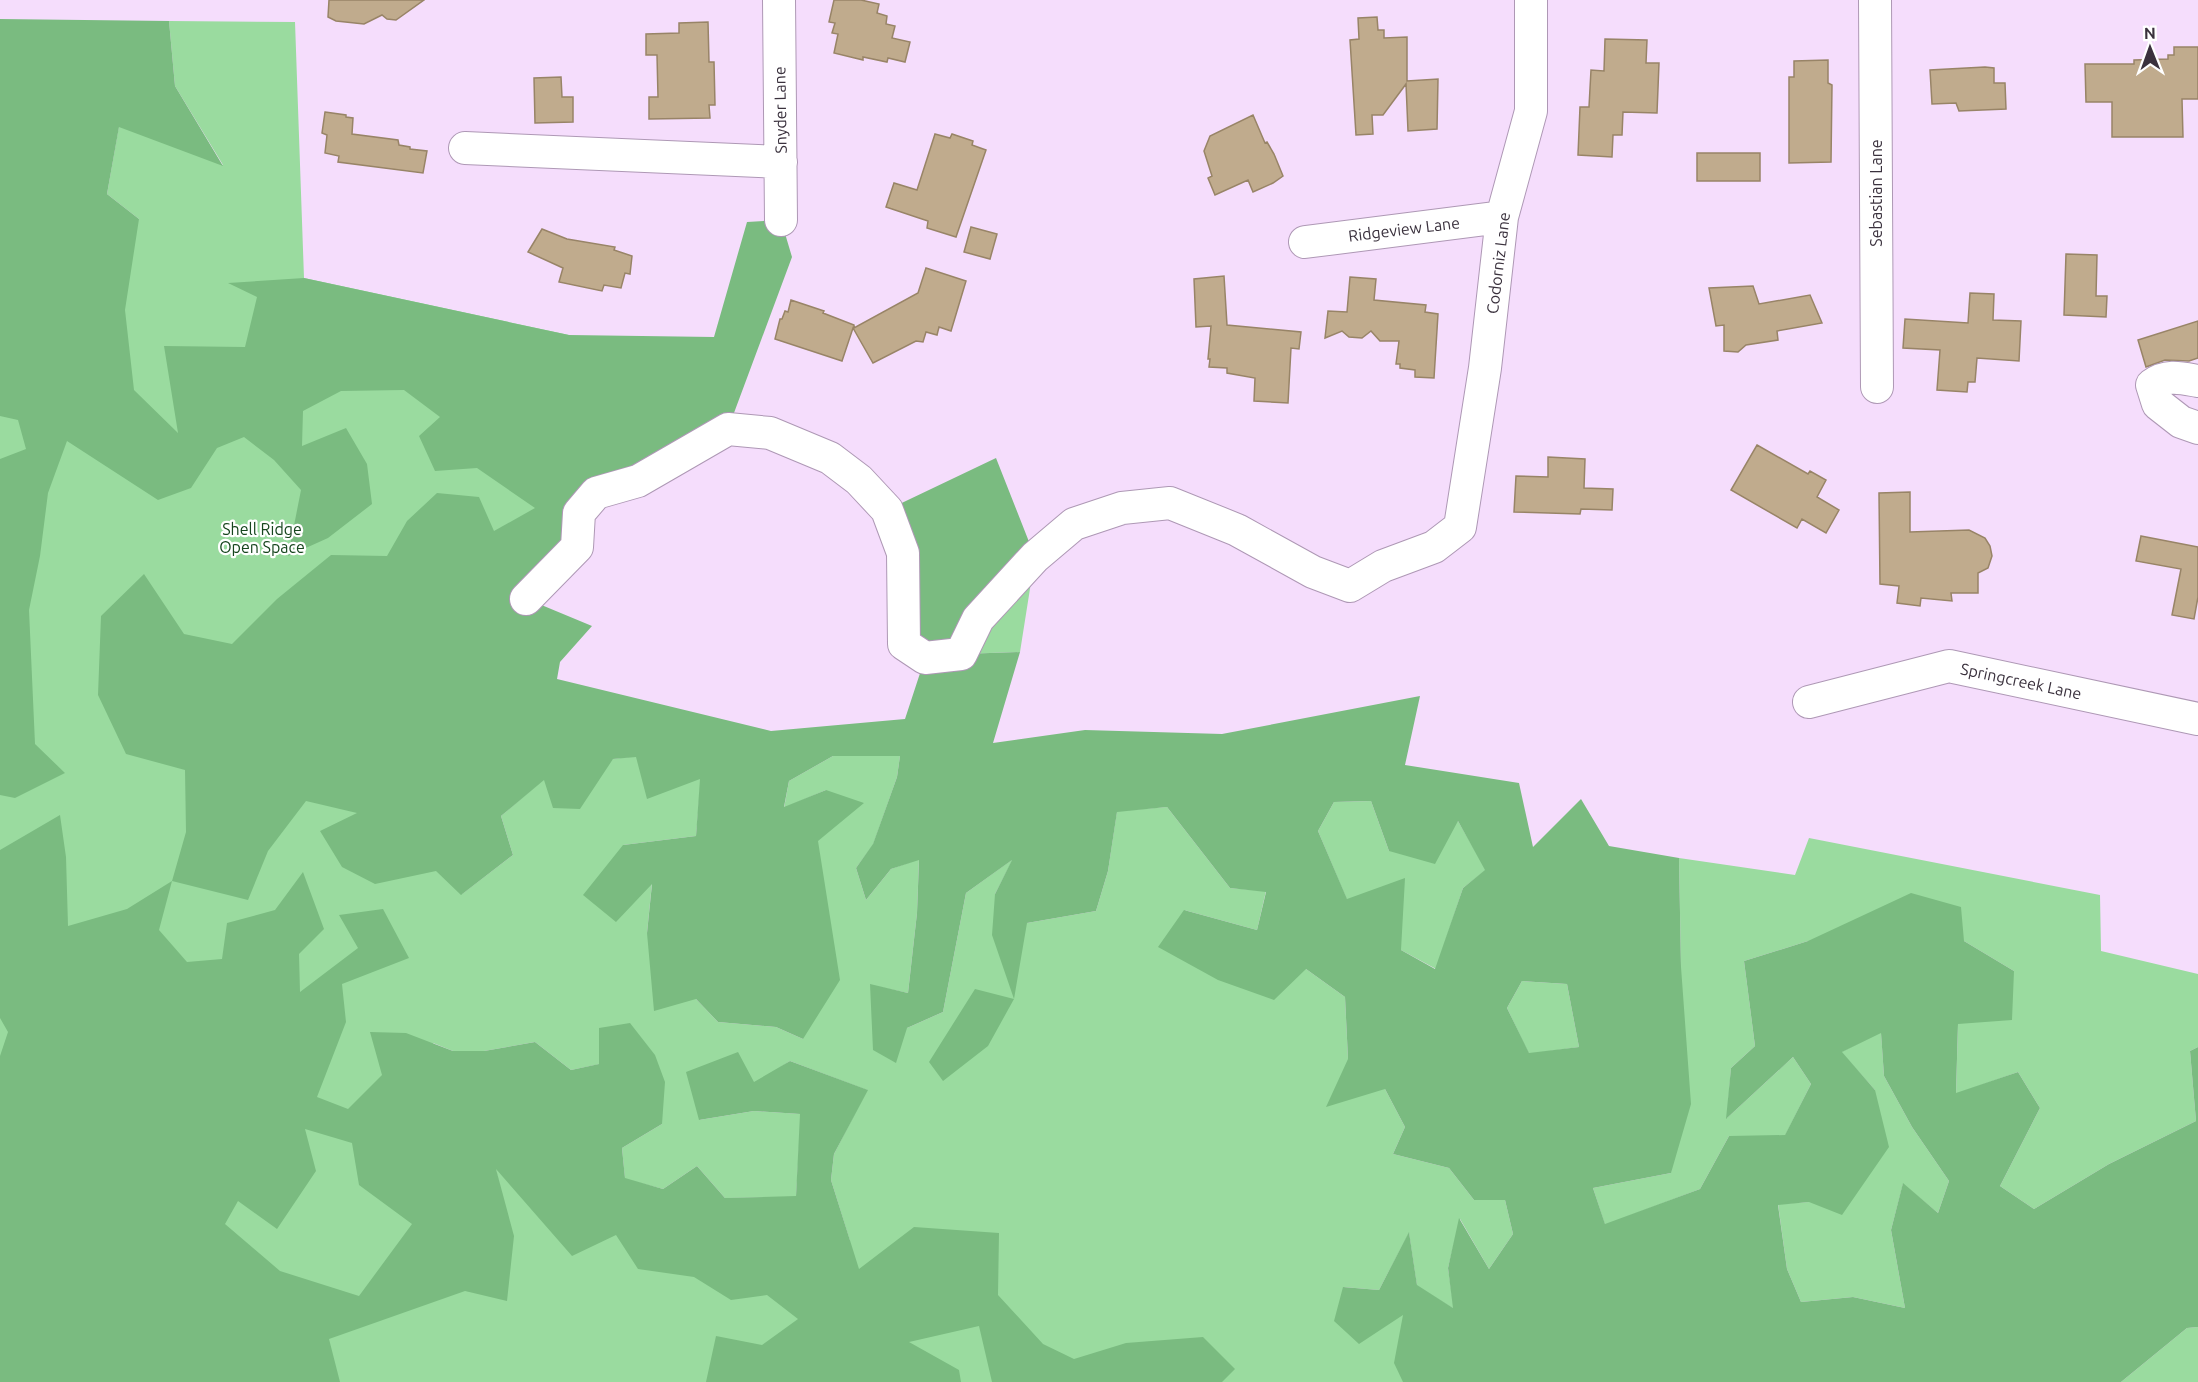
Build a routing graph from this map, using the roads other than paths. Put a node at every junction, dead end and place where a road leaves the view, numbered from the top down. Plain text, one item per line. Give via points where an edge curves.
1 (779, 0) edge
2 (1531, 0) edge
3 (1875, 0) edge
4 (465, 148) dead end
5 (781, 162) junction
6 (1502, 217) junction
7 (781, 220) dead end
8 (1305, 242) dead end
9 (2198, 381) edge
10 (1877, 387) dead end
11 (2198, 428) edge
12 (526, 599) dead end
13 (1809, 702) dead end
14 (2198, 719) edge

1 - 5 street, Snyder Lane
2 - 6 street, Codorniz Lane via 1531,111
3 - 10 street, Sebastian Lane
4 - 5 street
5 - 7 street, Snyder Lane
6 - 8 street, Ridgeview Lane
6 - 12 street, Codorniz Lane via 1485,368 1460,527 1434,547 1383,566 1350,586 1313,572 1237,530 1170,503 1122,508 1074,524 1035,557 978,619 961,654 925,658 904,644 903,553 887,510 859,480 830,459 770,433 728,429 638,481 596,493 579,513 577,546
9 - 11 street via 2161,378 2152,385 2158,404 2181,422
13 - 14 street, Springcreek Lane via 1949,666

